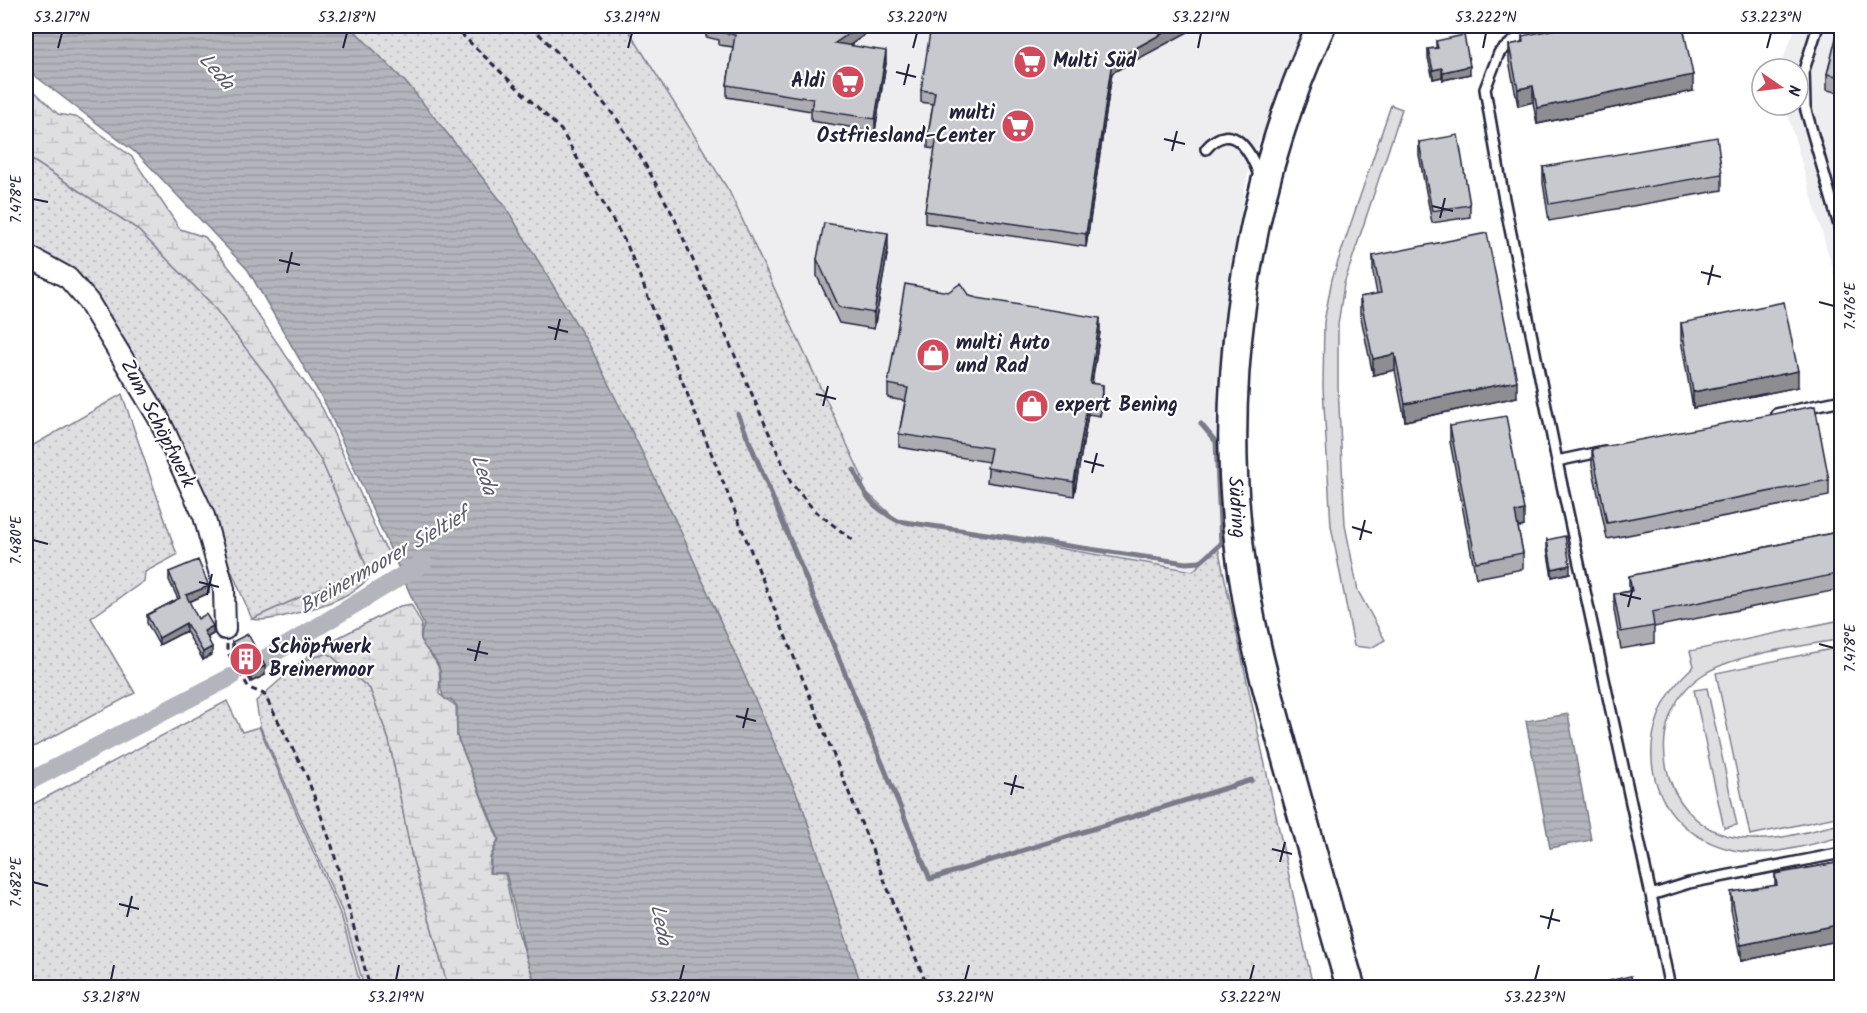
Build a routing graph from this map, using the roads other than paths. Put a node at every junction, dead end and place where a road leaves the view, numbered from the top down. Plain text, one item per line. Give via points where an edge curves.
1 (1321, 26) edge
2 (1573, 26) edge
3 (1818, 26) edge
4 (1206, 148) dead end
5 (1263, 188) junction
6 (1842, 236) edge
7 (26, 255) edge
8 (1842, 400) edge
9 (1762, 417) edge
10 (1614, 448) edge
11 (1557, 461) junction
12 (225, 629) road end
13 (1842, 853) edge
14 (1651, 895) junction
15 (1351, 987) edge
16 (1670, 987) edge

1 - 5 main road, Südring via 1284,118
2 - 11 lane via 1528,29 1499,53 1485,89
3 - 6 lane via 1804,70 1805,106
4 - 5 lane via 1226,135 1233,138 1247,151
5 - 15 main road, Südring via 1250,254 1234,384 1237,526 1260,661
7 - 12 street, Zum Schöpfwerk via 68,278 88,301 158,417 204,516 224,589
8 - 9 lane
10 - 11 lane
11 - 14 lane
13 - 14 lane via 1689,882
14 - 16 lane

